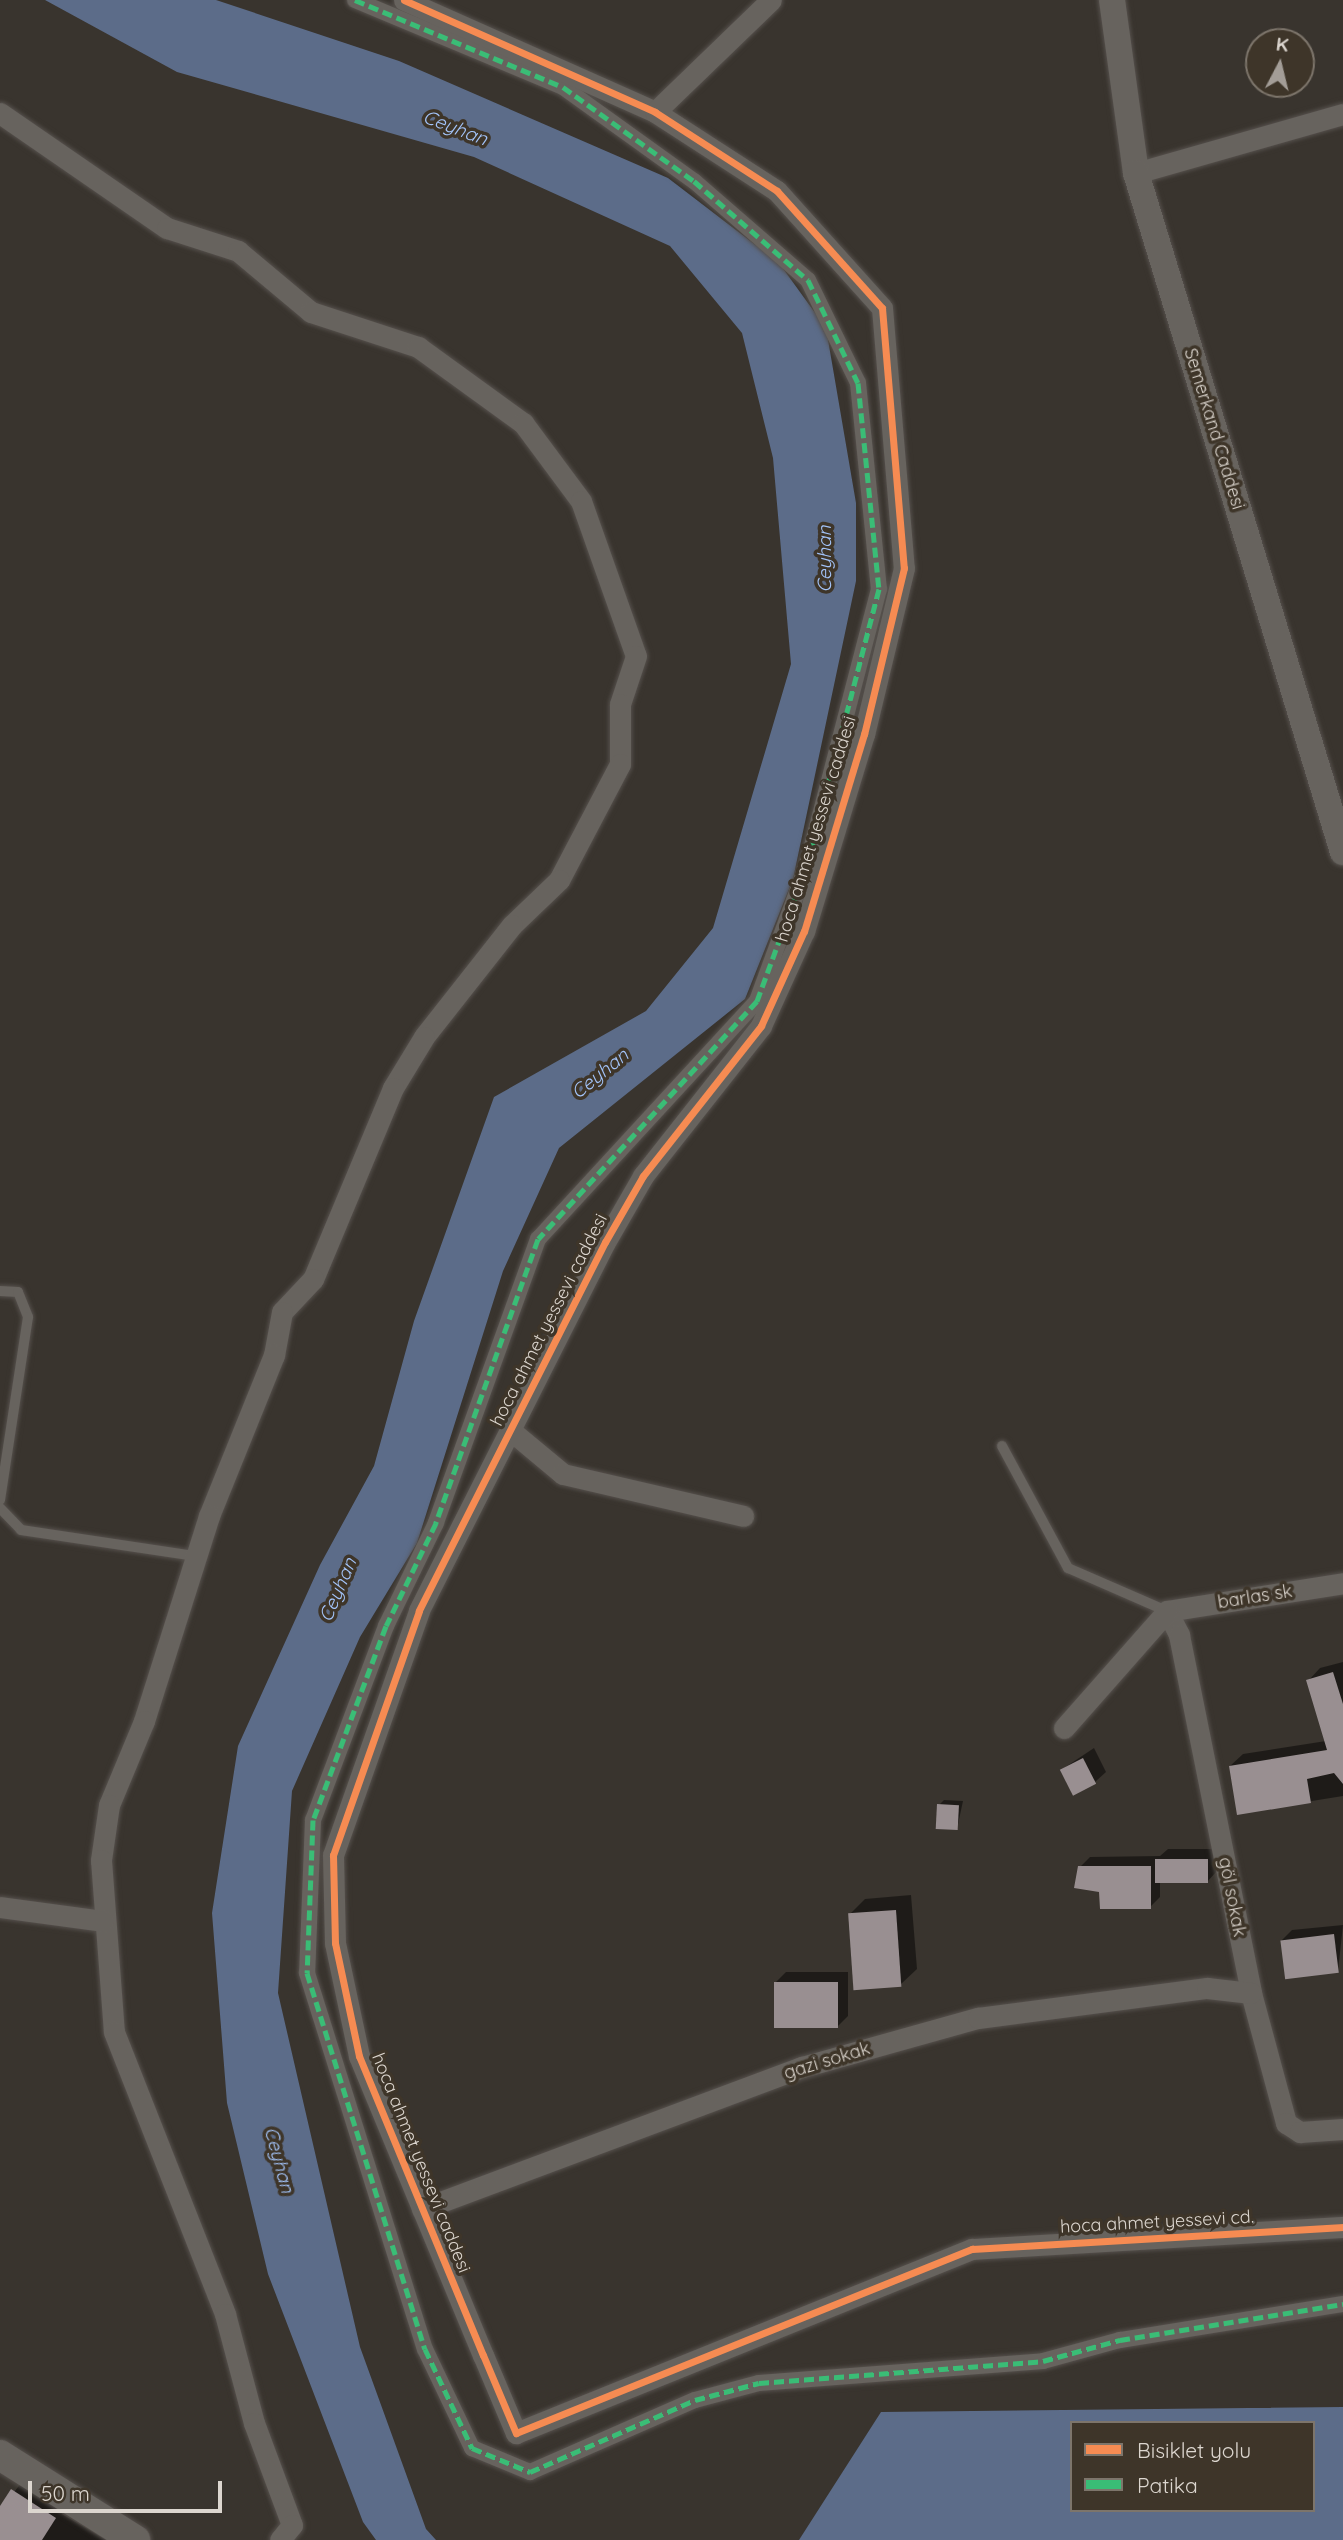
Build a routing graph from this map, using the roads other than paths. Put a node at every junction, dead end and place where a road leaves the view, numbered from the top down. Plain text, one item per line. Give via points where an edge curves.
1 (355, 0) edge
2 (404, 0) edge
3 (771, 0) edge
4 (1112, 0) edge
5 (655, 112) junction
6 (0, 113) edge
7 (1343, 114) edge
8 (1136, 173) junction
9 (1343, 852) edge
10 (0, 1291) edge
11 (510, 1430) junction
12 (1002, 1446) dead end
13 (0, 1500) edge
14 (0, 1507) edge
15 (743, 1516) dead end
16 (194, 1556) junction
17 (1343, 1583) edge
18 (1167, 1612) junction
19 (1064, 1728) dead end
20 (0, 1907) edge
21 (103, 1921) junction
22 (1251, 1993) junction
23 (1343, 2129) edge
24 (422, 2209) junction
25 (1343, 2227) edge
26 (972, 2249) joint
27 (1343, 2304) edge
28 (0, 2455) edge
29 (292, 2536) edge
30 (135, 2540) edge

1 - 27 street via 563,87 694,180 807,280 858,383 879,589 807,865 757,1001 538,1239 436,1523 386,1626 313,1820 307,1973 425,2349 472,2448 530,2472 695,2400 759,2383 1043,2361 1121,2340
2 - 5 street, hoca ahmet yessevi caddesi
3 - 5 street
4 - 8 street, Semerkand Caddesi
5 - 11 street, hoca ahmet yessevi caddesi via 777,191 882,307 904,568 864,734 799,943 761,1026 643,1176
6 - 16 street via 167,228 239,251 311,312 418,347 523,423 581,502 636,656 620,704 620,764 559,880 460,987 393,1088 313,1279 282,1312 274,1355
7 - 8 street
8 - 9 street, Semerkand Caddesi
10 - 13 lane via 18,1292 28,1317
11 - 15 street via 564,1474
11 - 24 street, hoca ahmet yessevi caddesi via 419,1611 333,1855 335,1943 359,2056
12 - 18 lane via 1068,1568
14 - 16 lane via 21,1530
16 - 21 street via 144,1721 109,1805 101,1860
17 - 18 street, barlas sk
18 - 19 street
18 - 22 street, göl sokak via 1179,1636
20 - 21 street
21 - 29 street via 114,2032 225,2314 254,2423
22 - 23 street, göl sokak via 1286,2123 1300,2132
22 - 24 street, gazi sokak via 1208,1988 978,2018 802,2067
24 - 26 street, hoca ahmet yessevi caddesi via 516,2434
25 - 26 street, hoca ahmet yessevi cd.
28 - 30 main road

